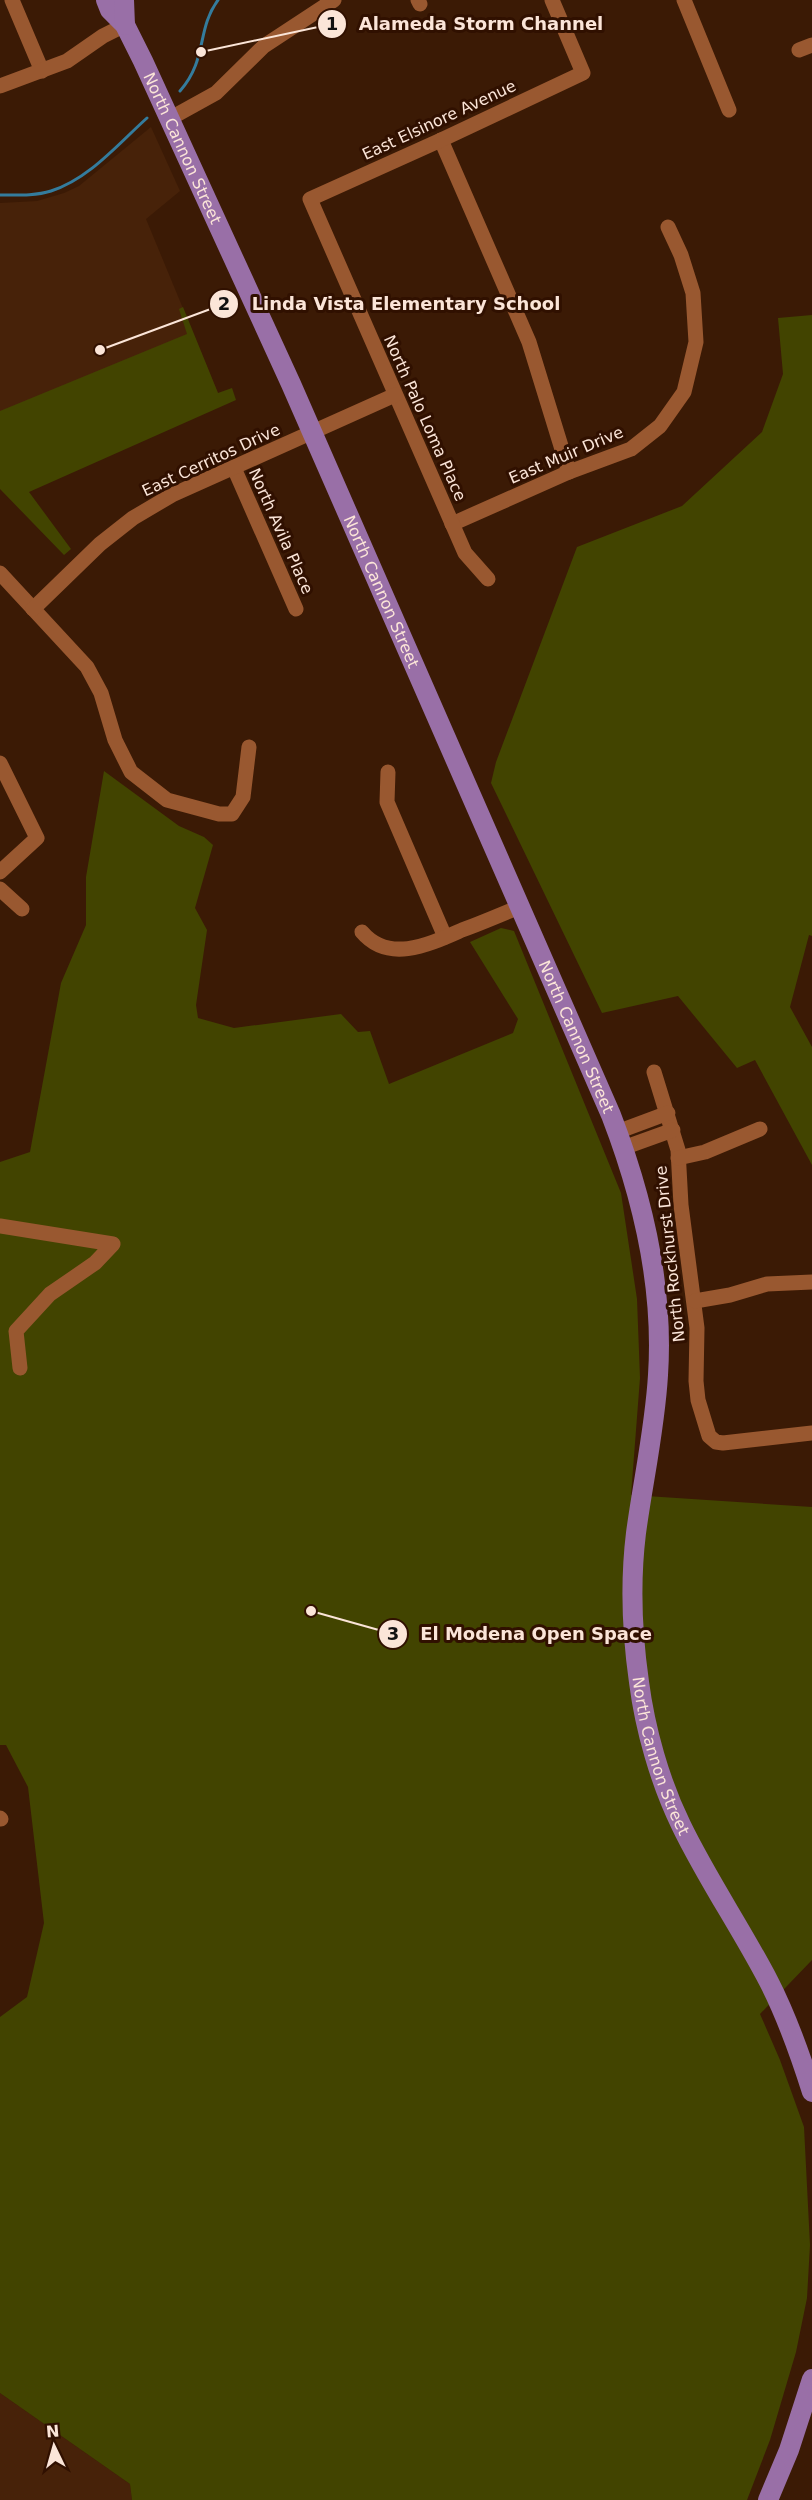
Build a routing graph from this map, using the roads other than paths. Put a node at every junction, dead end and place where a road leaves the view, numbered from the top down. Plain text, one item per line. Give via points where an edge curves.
1 (12, 0) edge
2 (106, 0) edge
3 (124, 0) edge
4 (334, 0) edge
5 (552, 0) edge
6 (684, 0) edge
7 (125, 25) junction
8 (42, 71) junction
9 (0, 86) edge
10 (729, 110) dead end
11 (169, 119) junction
12 (441, 141) junction
13 (310, 199) joint
14 (668, 227) dead end
15 (395, 395) junction
16 (312, 433) junction
17 (234, 468) junction
18 (569, 472) junction
19 (452, 524) junction
20 (0, 573) edge
21 (488, 579) dead end
22 (33, 609) junction
23 (296, 609) dead end
24 (249, 747) dead end
25 (0, 763) edge
26 (388, 772) dead end
27 (0, 872) edge
28 (0, 889) edge
29 (519, 907) junction
30 (22, 909) dead end
31 (362, 932) dead end
32 (445, 938) junction
33 (654, 1071) dead end
34 (668, 1113) junction
35 (760, 1129) dead end
36 (673, 1130) junction
37 (620, 1140) junction
38 (678, 1158) junction
39 (0, 1226) edge
40 (812, 1282) edge
41 (695, 1301) junction
42 (20, 1368) dead end
43 (812, 1433) edge
44 (812, 2092) edge
45 (812, 2379) edge
46 (768, 2500) edge

1 - 8 street
2 - 7 main road, North Cannon Street
3 - 7 main road, North Cannon Street
4 - 11 street via 264,46 216,93
5 - 12 street, East Elsinore Avenue via 583,73
6 - 10 street
7 - 8 street via 67,61
7 - 11 main road, North Cannon Street
8 - 9 street
11 - 16 main road, North Cannon Street
12 - 13 street, East Elsinore Avenue
12 - 18 street via 529,342
13 - 15 street, North Palo Loma Place
14 - 18 street, East Muir Drive via 693,293 696,342 684,392 660,426 631,449
15 - 16 street, East Cerritos Drive
15 - 19 street, North Palo Loma Place
16 - 17 street, East Cerritos Drive
16 - 29 main road, North Cannon Street
17 - 22 street, East Cerritos Drive via 172,495 133,518
17 - 23 street, North Avila Place
18 - 19 street, East Muir Drive
19 - 21 street, North Palo Loma Place via 465,553
20 - 22 street
22 - 24 street via 87,667 101,693 114,741 131,772 167,800 232,814 243,797
25 - 27 street via 37,838
26 - 32 street via 387,802
28 - 30 street
29 - 32 street
29 - 37 main road, North Cannon Street
31 - 32 street via 373,943 390,949 414,948
33 - 34 street, North Rockhurst Drive
34 - 36 street, North Rockhurst Drive
34 - 37 street
35 - 38 street via 705,1152
36 - 37 street
36 - 38 street, North Rockhurst Drive
37 - 44 main road, North Cannon Street via 652,1256 659,1346 657,1396 633,1567 639,1685 671,1802 770,1983
38 - 41 street, North Rockhurst Drive
39 - 42 street via 113,1244 95,1263 50,1294 16,1331
40 - 41 street via 767,1284
41 - 43 street, North Rockhurst Drive via 698,1400 707,1432 716,1442 728,1443
45 - 46 main road

